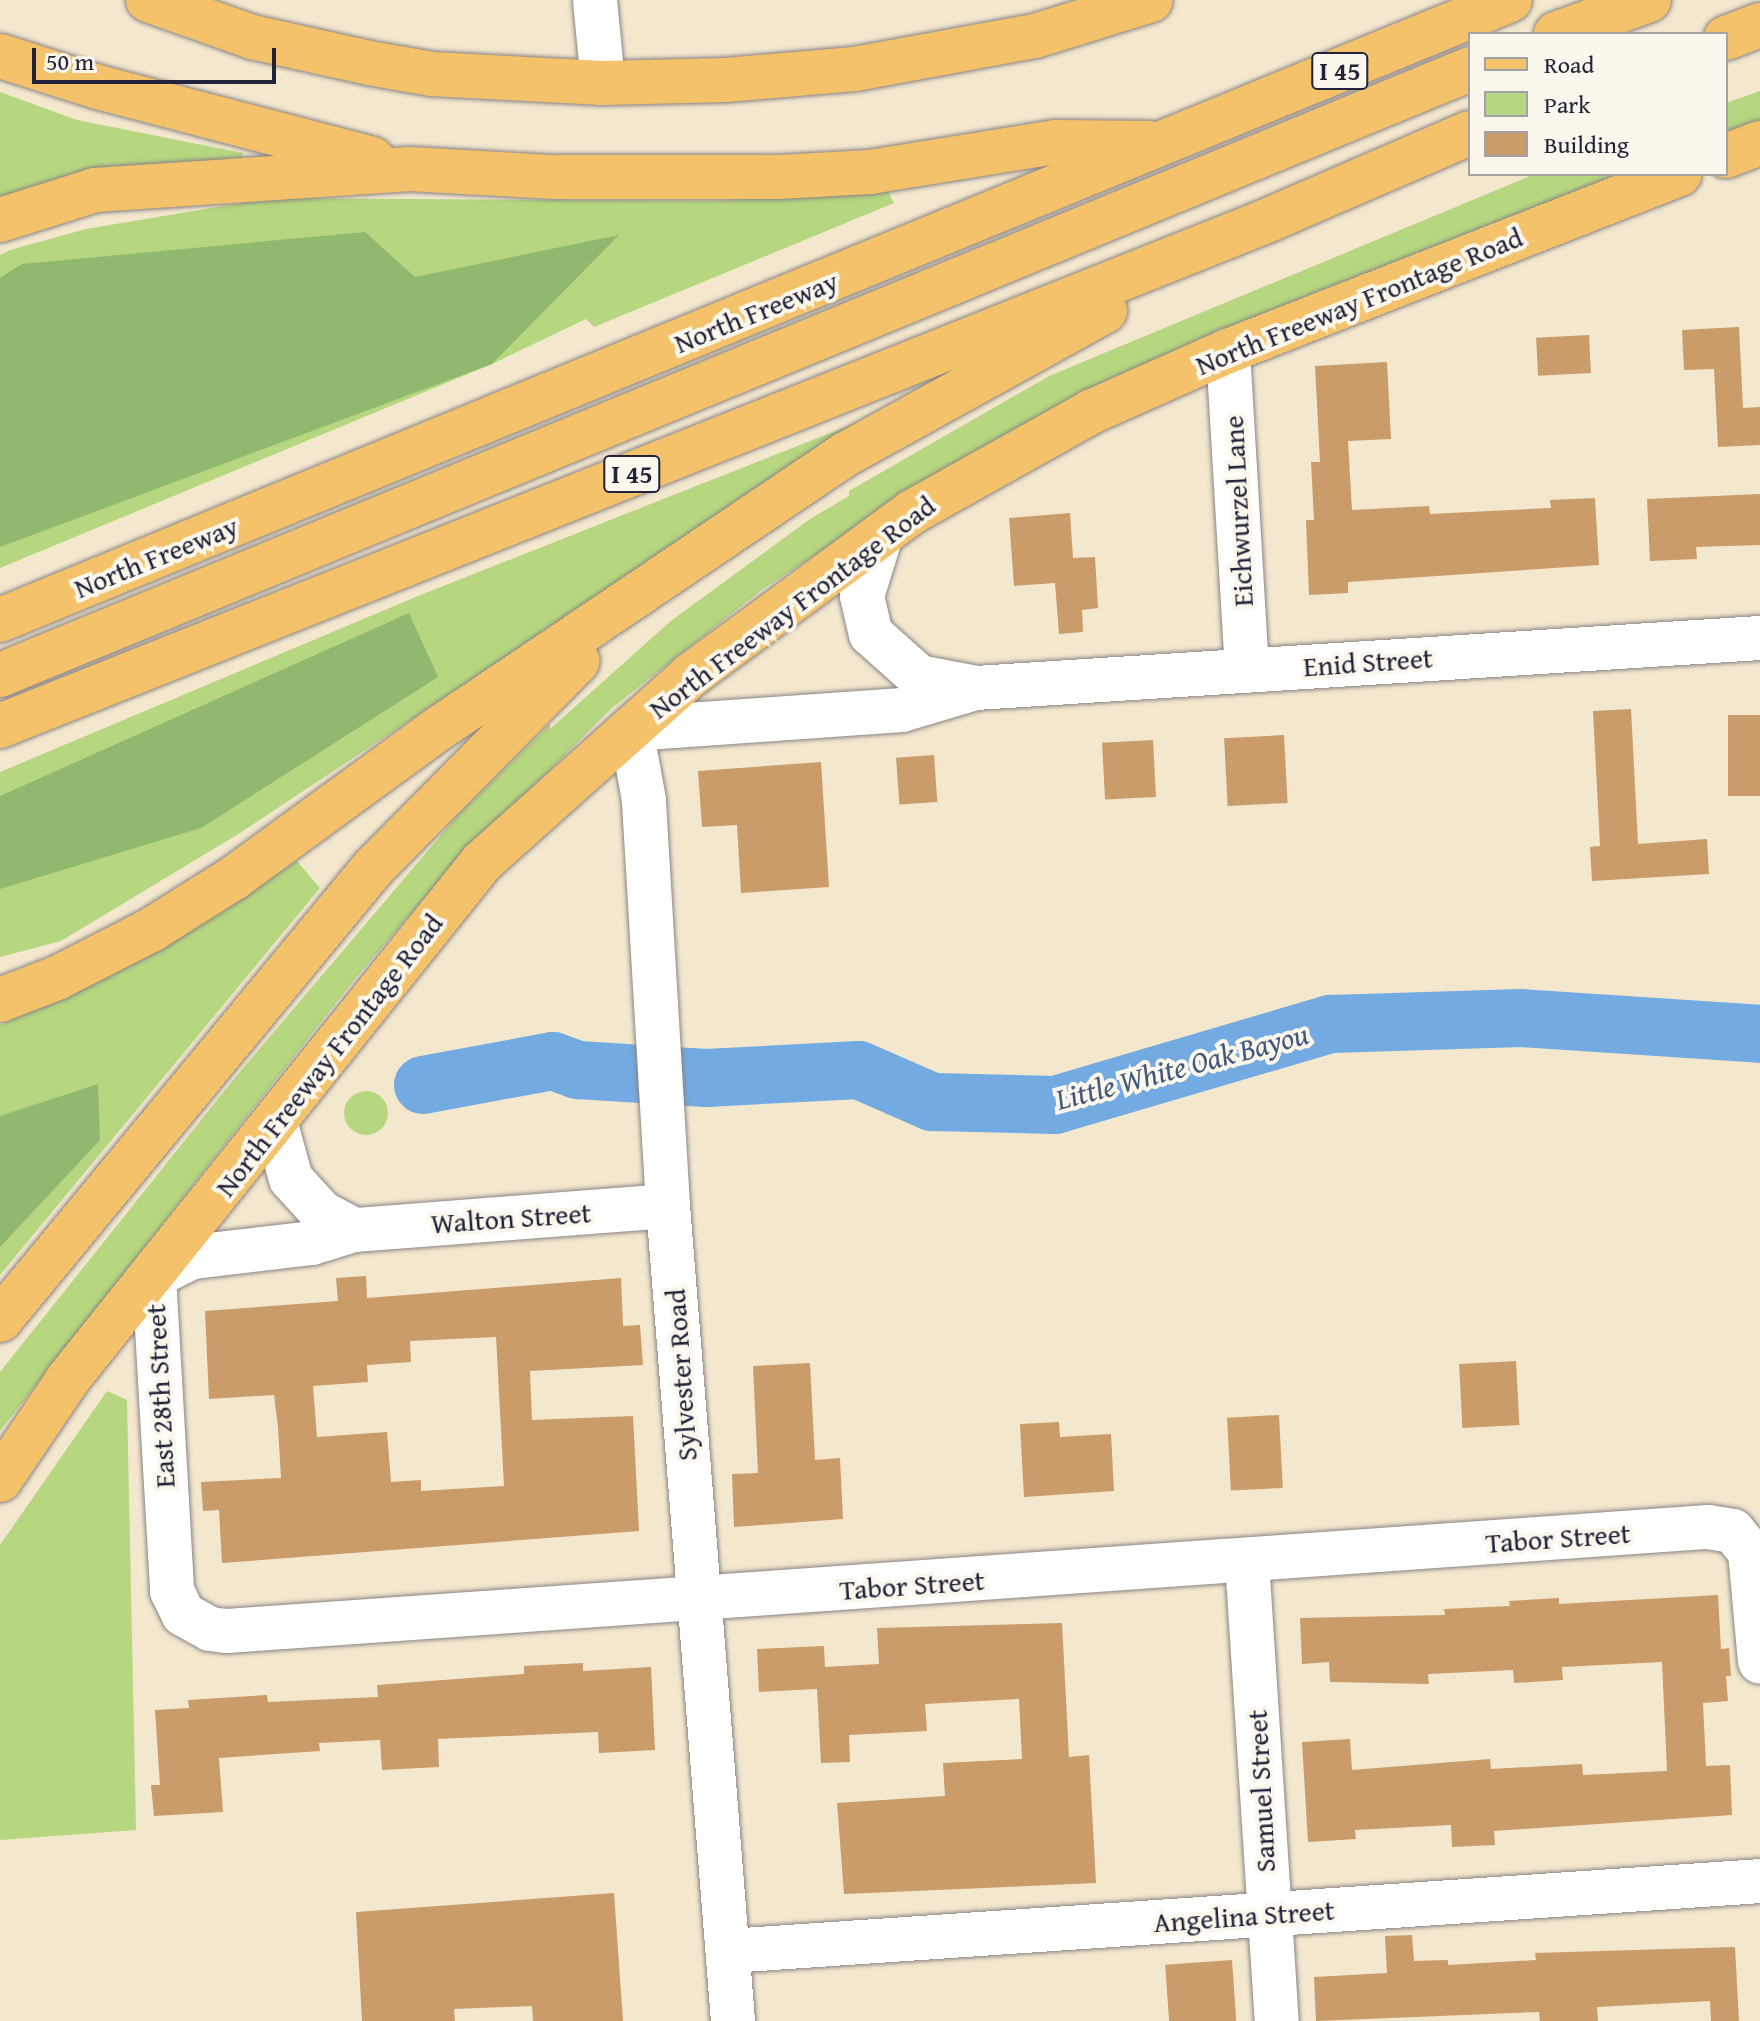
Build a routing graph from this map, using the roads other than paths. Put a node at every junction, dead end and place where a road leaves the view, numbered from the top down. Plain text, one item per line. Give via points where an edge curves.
1 (148, 0) edge
2 (595, 0) edge
3 (1151, 0) edge
4 (1510, 0) edge
5 (1649, 0) edge
6 (1760, 25) edge
7 (1561, 32) edge
8 (1728, 37) edge
9 (0, 56) edge
10 (1468, 70) edge
11 (603, 83) junction
12 (1468, 134) edge
13 (1170, 143) junction
14 (1760, 143) edge
15 (1728, 155) edge
16 (410, 169) junction
17 (1675, 176) edge
18 (0, 220) edge
19 (1264, 222) junction
20 (1228, 351) junction
21 (881, 535) junction
22 (660, 584) junction
23 (0, 620) edge
24 (1760, 638) edge
25 (1247, 670) junction
26 (0, 675) edge
27 (976, 688) junction
28 (0, 726) edge
29 (631, 729) junction
30 (0, 1000) edge
31 (275, 1121) junction
32 (667, 1185) junction
33 (354, 1230) junction
34 (154, 1276) junction
35 (0, 1320) edge
36 (0, 1480) edge
37 (167, 1517) joint
38 (1247, 1561) junction
39 (699, 1600) junction
40 (1760, 1662) edge
41 (1760, 1881) edge
42 (1269, 1915) junction
43 (729, 1951) junction
44 (733, 2021) edge
45 (1277, 2021) edge

1 - 11 main road via 252,37 369,63 432,74
2 - 11 street
3 - 11 main road via 1035,36 855,69
4 - 13 main road, North Freeway / I 45
5 - 7 main road
6 - 8 main road
9 - 16 main road
10 - 26 main road, North Freeway
12 - 19 main road, I 45
13 - 16 main road via 1056,142 870,172 779,177 555,177
13 - 23 main road, North Freeway / I 45
14 - 15 main road
16 - 18 main road via 95,190
17 - 20 main road, North Freeway Frontage Road
19 - 22 main road via 846,454
19 - 28 main road, I 45
20 - 21 main road, North Freeway Frontage Road via 1093,411 912,512
20 - 25 street, Eichwurzel Lane
21 - 27 street, Enid Street via 862,596 871,634 919,677
21 - 29 main road, North Freeway Frontage Road via 691,675
22 - 30 main road via 441,727 235,877 151,930 57,978
22 - 35 main road via 501,735 373,868
24 - 25 street, Enid Street
25 - 27 street, Enid Street
27 - 29 street, Enid Street via 902,710
29 - 31 main road, North Freeway Frontage Road via 482,862
29 - 32 street, Sylvester Road via 644,800
31 - 33 street via 291,1179 322,1213
31 - 34 main road, North Freeway Frontage Road
32 - 33 street, Walton Street
32 - 39 street, Sylvester Road
33 - 34 street, Walton Street via 312,1243 192,1257
34 - 36 main road, North Freeway Frontage Road via 68,1379
34 - 37 street, East 28th Street
37 - 39 street, Tabor Street via 175,1601 183,1614 210,1629
38 - 39 street, Tabor Street
38 - 40 street, Tabor Street via 1720,1528 1742,1538 1751,1562
38 - 42 street, Samuel Street
39 - 43 street, Sylvester Road
41 - 42 street, Angelina Street
42 - 43 street, Angelina Street
42 - 45 street, Samuel Street
43 - 44 street, Sylvester Road

